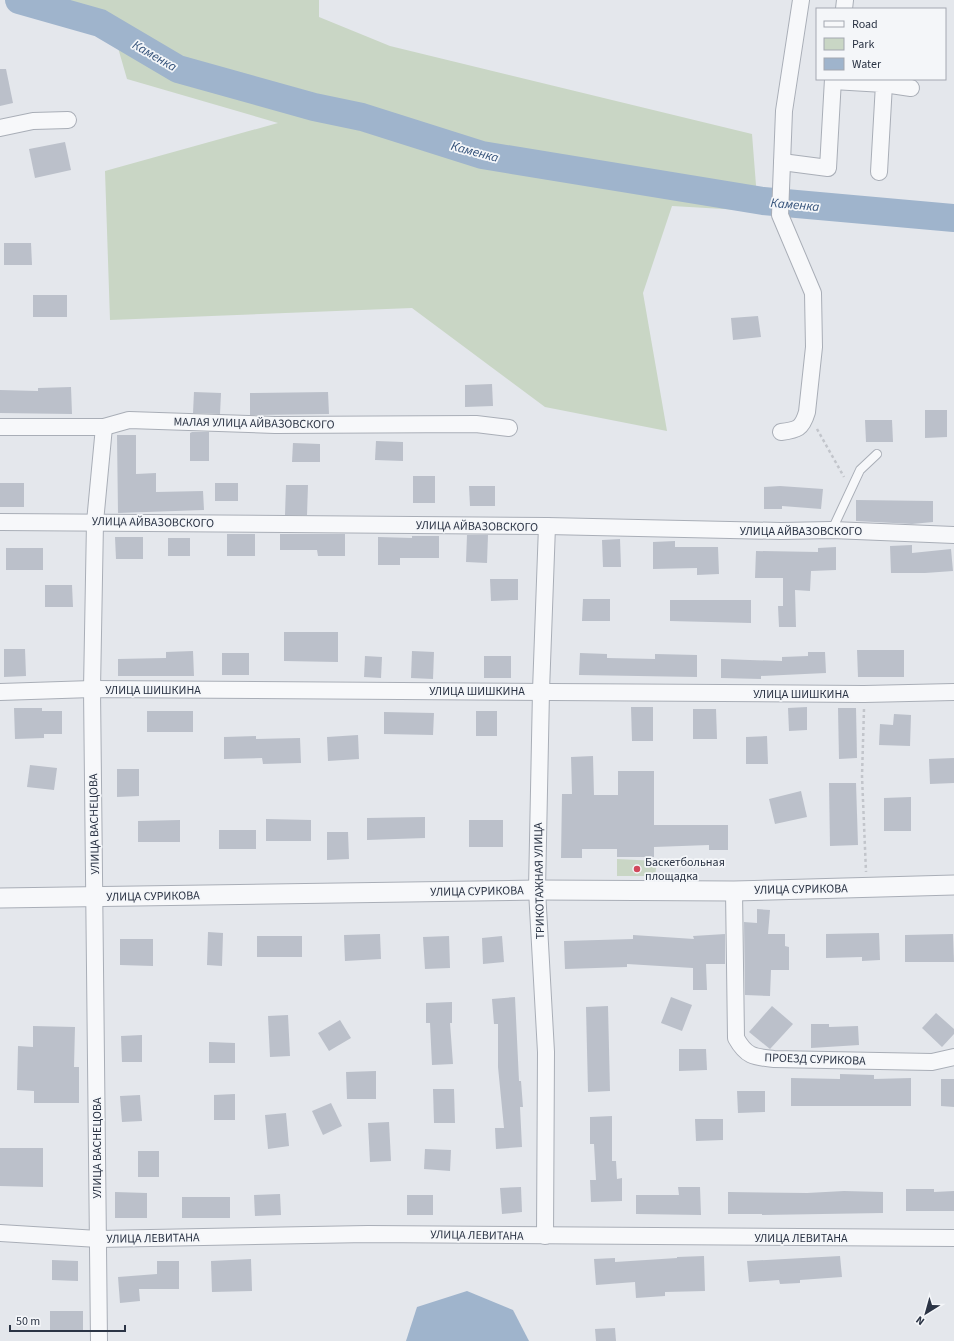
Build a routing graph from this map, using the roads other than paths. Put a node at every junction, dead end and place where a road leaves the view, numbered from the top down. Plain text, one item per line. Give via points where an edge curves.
1 (801, 0) edge
2 (833, 80) edge
3 (884, 84) junction
4 (911, 88) dead end
5 (68, 120) dead end
6 (0, 128) edge
7 (782, 162) junction
8 (879, 172) dead end
9 (0, 427) edge
10 (104, 427) junction
11 (509, 428) dead end
12 (781, 432) dead end
13 (877, 454) dead end
14 (0, 522) edge
15 (95, 522) junction
16 (547, 526) junction
17 (832, 530) junction
18 (954, 534) edge
19 (92, 689) junction
20 (541, 691) junction
21 (0, 692) edge
22 (954, 692) edge
23 (954, 885) edge
24 (537, 890) junction
25 (734, 891) junction
26 (0, 898) edge
27 (95, 898) junction
28 (954, 1057) edge
29 (0, 1233) edge
30 (545, 1236) junction
31 (954, 1238) edge
32 (98, 1239) junction
33 (99, 1341) edge

1 - 7 street via 784,111
2 - 3 street
2 - 7 street via 828,168
3 - 4 street
3 - 8 street
5 - 6 street via 33,121
7 - 12 street via 780,215 813,293 814,347 808,412 804,422 796,430
9 - 10 street, МАЛАЯ УЛИЦА АЙВАЗОВСКОГО
10 - 11 street, МАЛАЯ УЛИЦА АЙВАЗОВСКОГО via 129,420 275,425 476,424
10 - 15 street, УЛИЦА ВАСНЕЦОВА
13 - 17 lane via 860,470
14 - 15 street, УЛИЦА АЙВАЗОВСКОГО
15 - 16 street, УЛИЦА АЙВАЗОВСКОГО
15 - 19 street, УЛИЦА ВАСНЕЦОВА
16 - 17 street, УЛИЦА АЙВАЗОВСКОГО
16 - 20 street, ТРИКОТАЖНАЯ УЛИЦА
17 - 18 street, УЛИЦА АЙВАЗОВСКОГО
19 - 20 street, УЛИЦА ШИШКИНА
19 - 21 street, УЛИЦА ШИШКИНА
19 - 27 street, УЛИЦА ВАСНЕЦОВА
20 - 22 street, УЛИЦА ШИШКИНА via 864,694
20 - 24 street, ТРИКОТАЖНАЯ УЛИЦА
23 - 25 street, УЛИЦА СУРИКОВА
24 - 25 street, УЛИЦА СУРИКОВА
24 - 27 street, УЛИЦА СУРИКОВА
24 - 30 street, ТРИКОТАЖНАЯ УЛИЦА via 546,1052
25 - 28 street, ПРОЕЗД СУРИКОВА via 736,1038 743,1050 755,1057 774,1059 932,1062
26 - 27 street, УЛИЦА СУРИКОВА
27 - 32 street, УЛИЦА ВАСНЕЦОВА
29 - 32 street, УЛИЦА ЛЕВИТАНА
30 - 31 street, УЛИЦА ЛЕВИТАНА
30 - 32 street, УЛИЦА ЛЕВИТАНА via 368,1234
32 - 33 street, УЛИЦА ВАСНЕЦОВА

